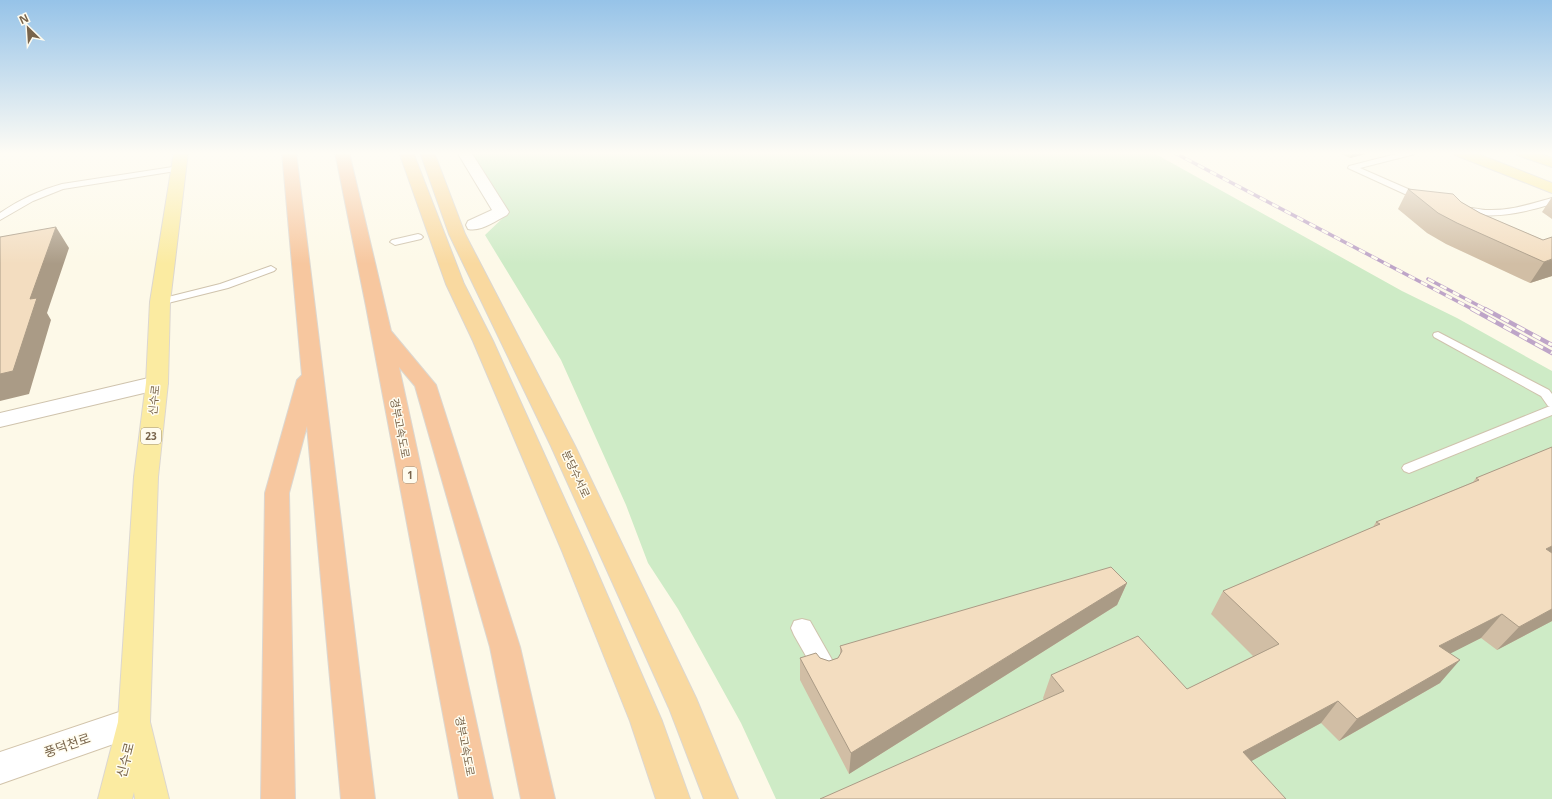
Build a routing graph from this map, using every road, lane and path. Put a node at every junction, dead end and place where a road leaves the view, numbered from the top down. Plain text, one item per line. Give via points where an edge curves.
1 (56, 189) edge
2 (176, 189) edge
3 (293, 189) edge
4 (350, 189) edge
5 (420, 189) edge
6 (441, 189) edge
7 (487, 189) edge
8 (1401, 189) edge
9 (1552, 201) edge
10 (1430, 202) edge
11 (1455, 208) edge
12 (0, 217) edge
13 (474, 225) dead end
14 (418, 237) dead end
15 (395, 242) dead end
16 (271, 269) dead end
17 (160, 302) junction
18 (380, 330) junction
19 (1438, 336) dead end
20 (312, 367) junction
21 (156, 383) junction
22 (1552, 403) edge
23 (1552, 410) edge
24 (0, 420) edge
25 (1409, 468) dead end
26 (802, 628) dead end
27 (827, 672) edge
28 (134, 722) junction
29 (0, 768) edge
30 (115, 799) edge
31 (133, 799) edge
32 (152, 799) edge
33 (278, 799) edge
34 (358, 799) edge
35 (476, 799) edge
36 (538, 799) edge
37 (673, 799) edge
38 (721, 799) edge

1 - 12 lane via 26,201
2 - 17 main road, 신수로 / 23
3 - 20 highway
4 - 18 highway, 경부고속도로 / 1
5 - 37 highway via 455,284 483,341 578,558 646,721
6 - 38 highway, 분당수서로 via 457,234 563,446 685,708
7 - 13 street via 501,212
8 - 10 lane
9 - 11 lane via 1506,213
14 - 15 lane
16 - 17 lane via 224,286
17 - 21 main road, 신수로 / 23
18 - 35 highway, 경부고속도로 / 1
18 - 36 highway via 425,385 504,647
19 - 22 lane via 1545,393
20 - 33 highway via 277,493
20 - 34 highway
21 - 24 street
21 - 28 main road, 신수로 / 23 via 146,477
23 - 25 lane
26 - 27 street
28 - 29 street, 풍덕천로
28 - 30 main road, 신수로
28 - 31 street, 23
28 - 32 main road, 신수로

